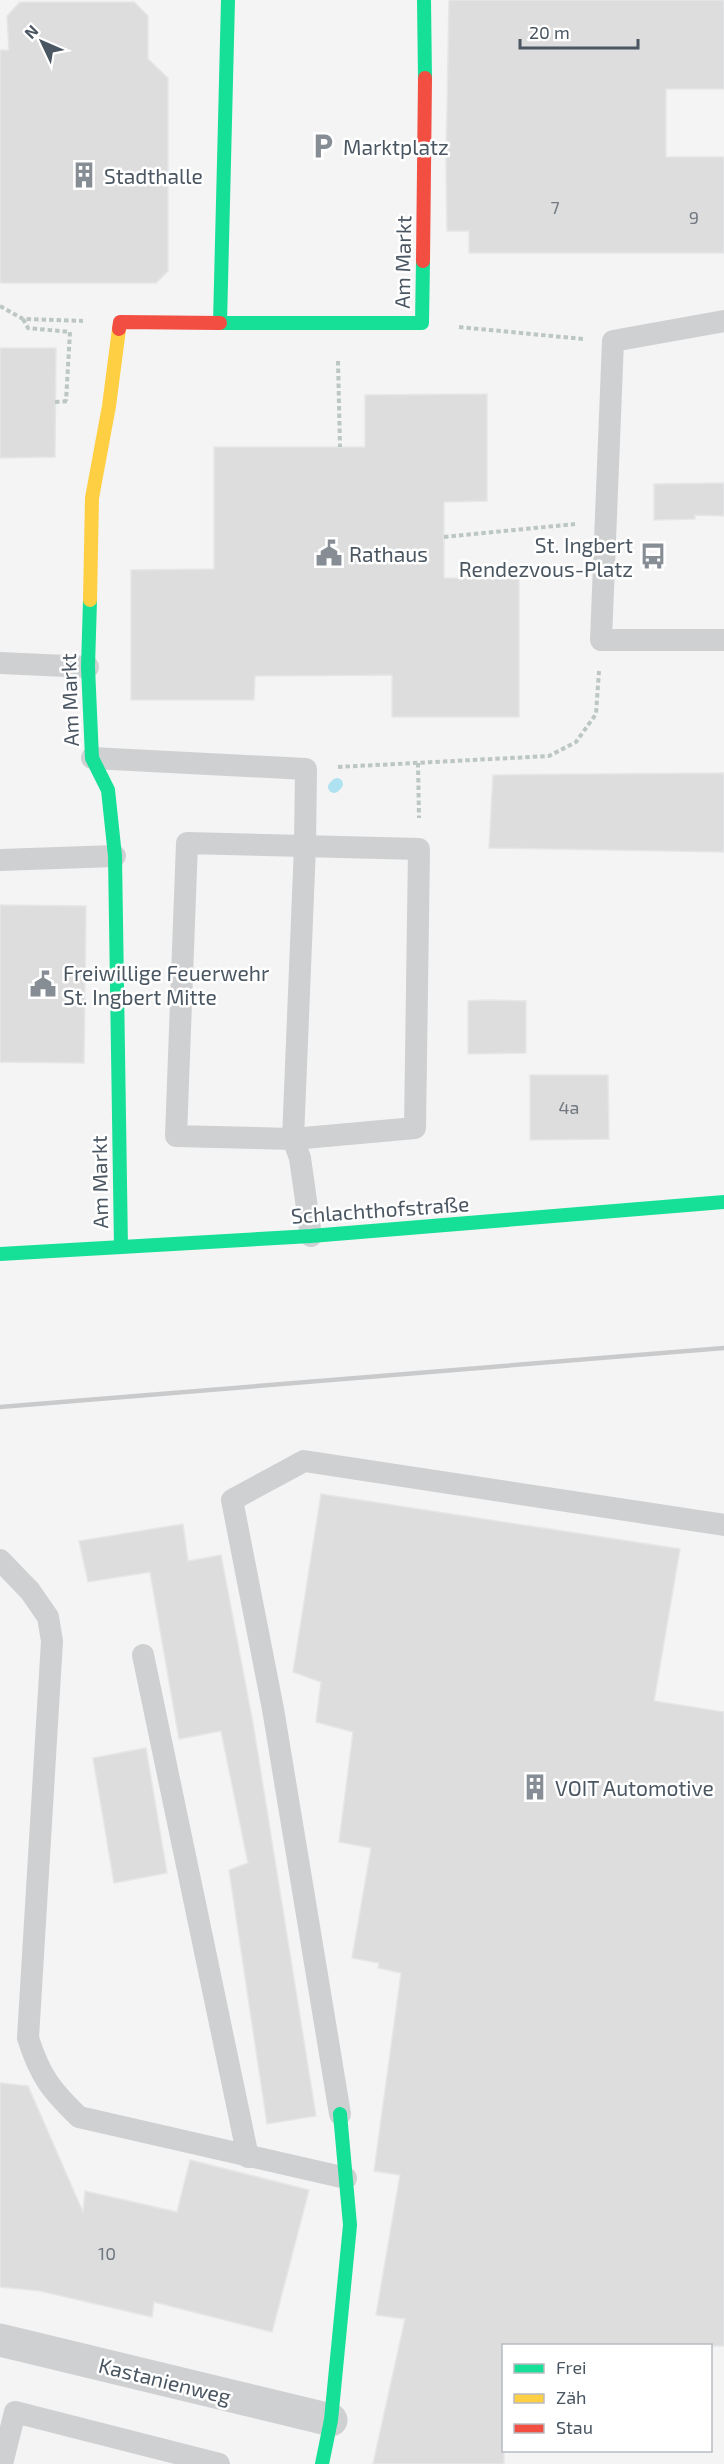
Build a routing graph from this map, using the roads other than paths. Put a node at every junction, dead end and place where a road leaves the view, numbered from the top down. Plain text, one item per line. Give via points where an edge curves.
1 (228, 0) edge
2 (424, 0) edge
3 (724, 321) edge
4 (220, 323) junction
5 (724, 640) edge
6 (0, 663) edge
7 (88, 667) junction
8 (93, 758) junction
9 (305, 846) junction
10 (115, 856) junction
11 (0, 860) edge
12 (293, 1139) junction
13 (724, 1202) edge
14 (311, 1236) junction
15 (121, 1246) junction
16 (0, 1247) edge
17 (39, 1252) junction
18 (0, 1254) edge
19 (724, 1525) edge
20 (0, 1560) edge
21 (143, 1655) dead end
22 (340, 2114) joint
23 (248, 2157) junction
24 (346, 2178) junction
25 (0, 2340) edge
26 (331, 2420) junction
27 (2, 2464) edge
28 (219, 2464) edge
29 (321, 2464) edge

1 - 4 street
2 - 4 street, Am Markt via 422,323
3 - 5 lane via 613,341 601,640
4 - 7 street, Am Markt via 120,322 92,498
6 - 7 lane
7 - 8 street, Am Markt
8 - 9 lane via 306,769
8 - 10 street, Am Markt via 108,790
9 - 12 lane
9 - 12 lane via 419,849 415,1128
9 - 12 lane via 187,843 176,1136
10 - 11 lane
10 - 15 street, Am Markt
12 - 14 lane via 300,1158
13 - 14 street, Schlachthofstraße
14 - 15 street, Schlachthofstraße
15 - 17 street, Schlachthofstraße
16 - 17 street, Schlachthofstraße
17 - 18 street, Schlachthofstraße
19 - 22 lane via 304,1461 232,1500 273,1709
20 - 23 lane via 48,1617 52,1641 28,2038 37,2066 55,2094 80,2117
21 - 23 lane
22 - 24 street
23 - 24 lane
24 - 26 street via 350,2225
25 - 26 street, Kastanienweg
26 - 29 street
27 - 28 lane via 15,2412

